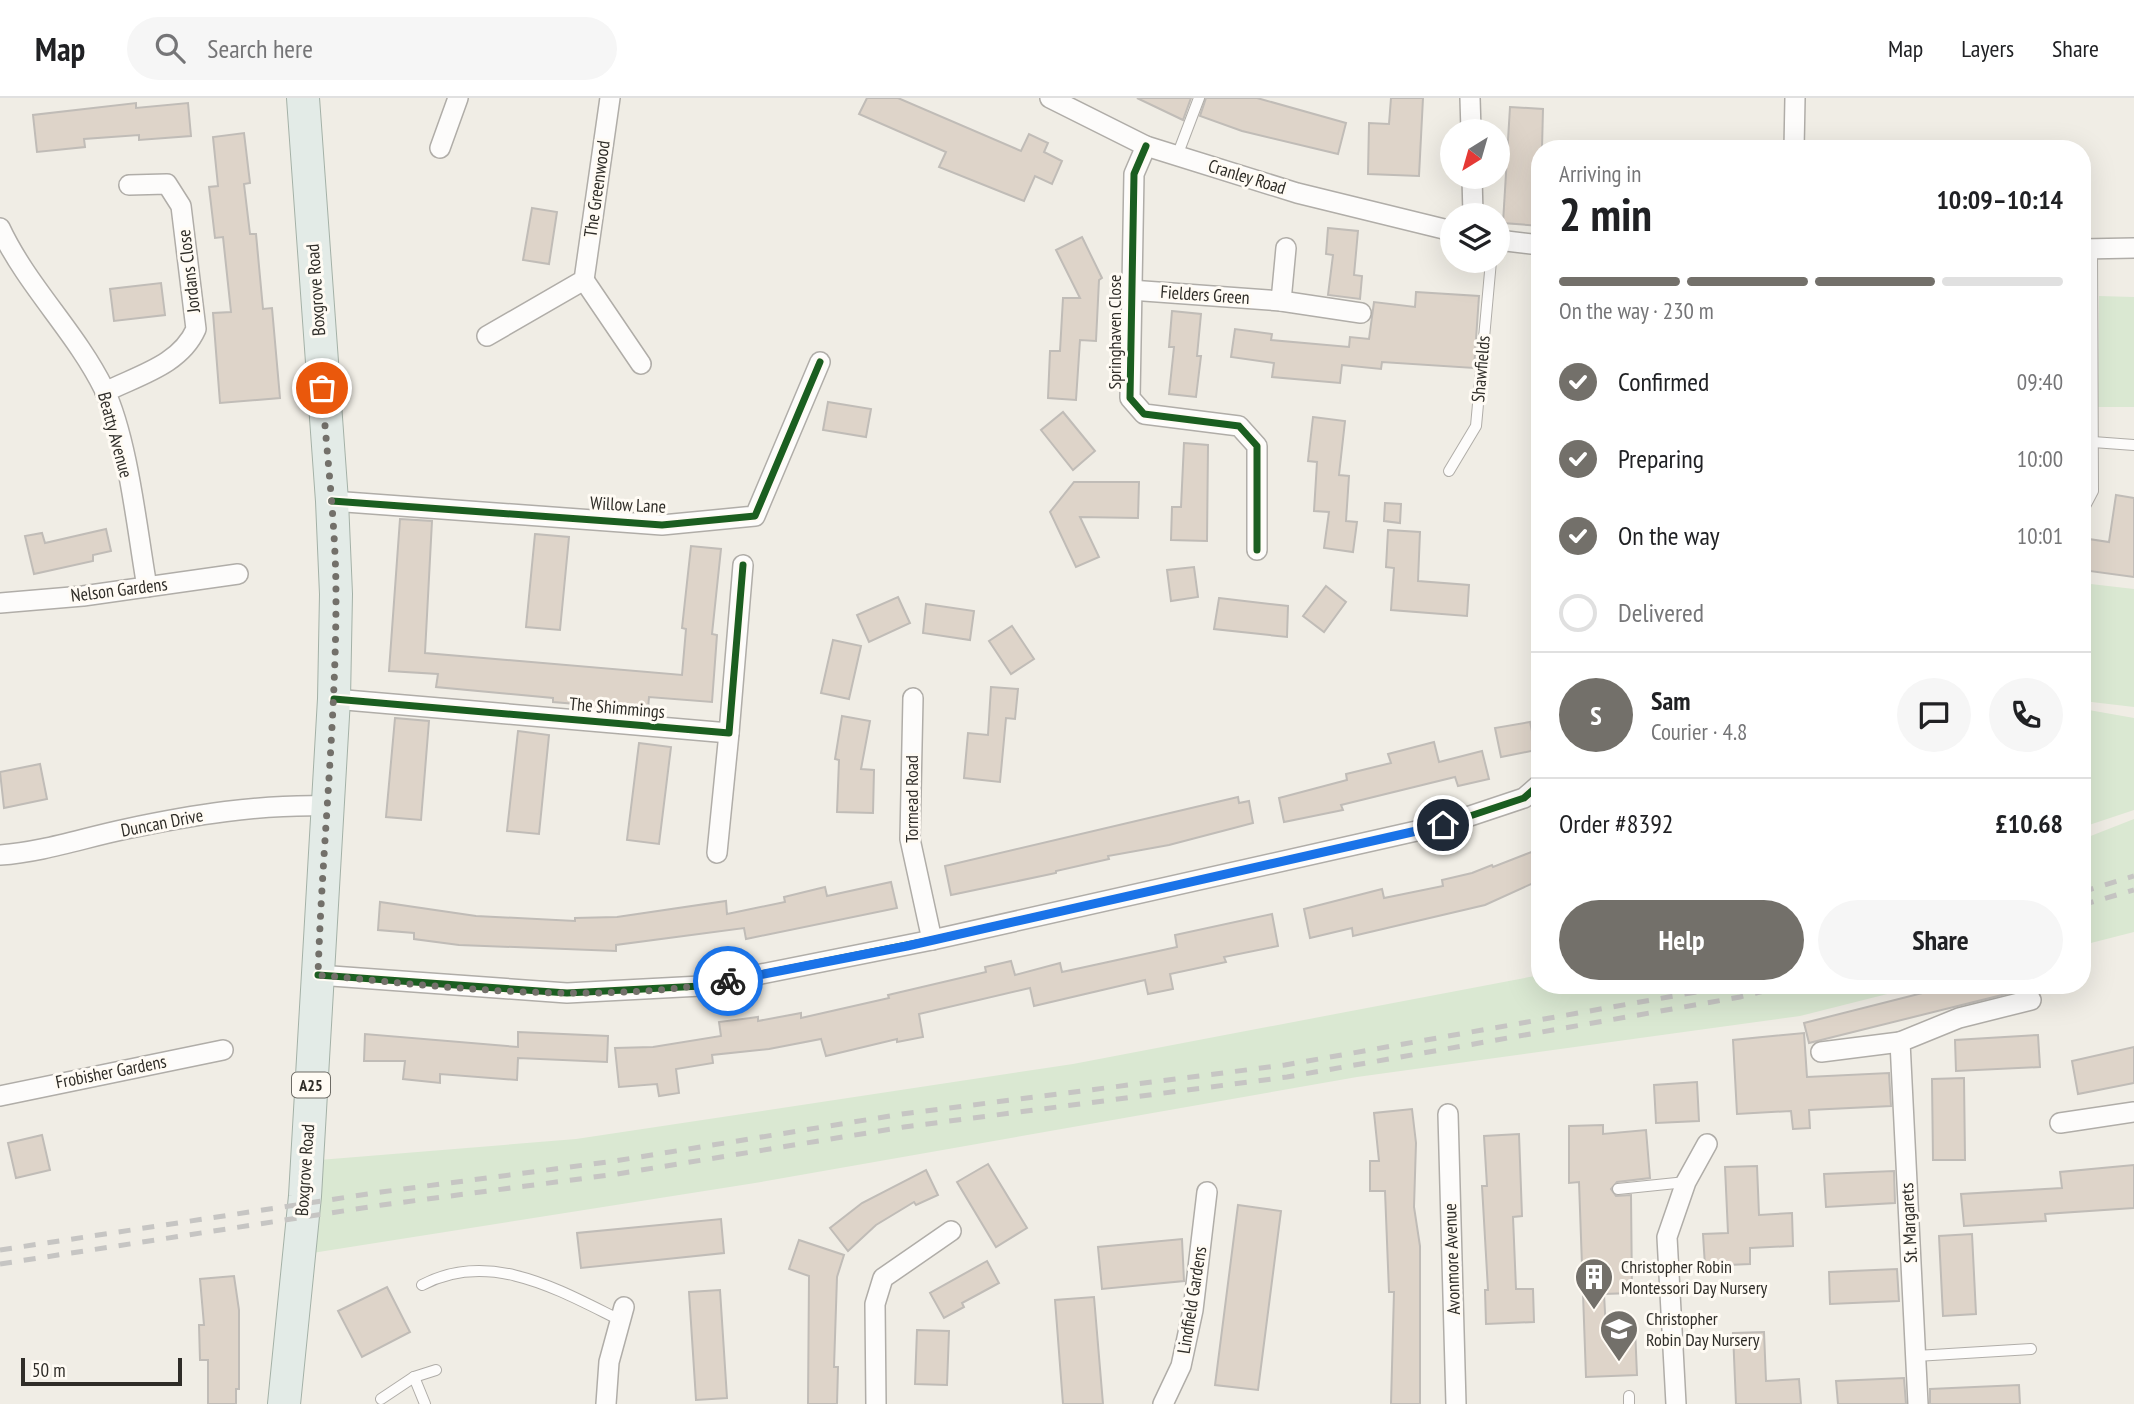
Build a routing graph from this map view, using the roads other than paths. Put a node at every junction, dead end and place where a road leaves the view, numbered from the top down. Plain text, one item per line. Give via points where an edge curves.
1 (303, 98) edge
2 (458, 98) edge
3 (610, 98) edge
4 (1050, 98) edge
5 (1199, 98) edge
6 (1470, 98) edge
7 (1795, 98) edge
8 (1471, 119) edge
9 (1794, 140) edge
10 (1146, 146) junction
11 (440, 148) dead end
12 (1177, 156) junction
13 (129, 185) dead end
14 (0, 228) edge
15 (1440, 228) edge
16 (1510, 241) edge
17 (1531, 244) edge
18 (1286, 248) dead end
19 (2134, 248) edge
20 (2091, 249) edge
21 (1490, 273) edge
22 (584, 279) junction
23 (1130, 290) junction
24 (1280, 301) junction
25 (1362, 313) dead end
26 (487, 336) dead end
27 (820, 362) dead end
28 (641, 364) dead end
29 (2091, 378) edge
30 (105, 392) junction
31 (2093, 442) junction
32 (2134, 445) edge
33 (1449, 471) dead end
34 (2091, 495) edge
35 (332, 501) junction
36 (1257, 550) dead end
37 (743, 565) dead end
38 (238, 574) dead end
39 (147, 587) junction
40 (0, 603) edge
41 (913, 698) dead end
42 (334, 699) junction
43 (729, 733) junction
44 (1531, 792) edge
45 (327, 806) junction
46 (717, 853) dead end
47 (0, 855) edge
48 (932, 940) junction
49 (318, 975) junction
50 (2031, 1000) dead end
51 (1900, 1042) junction
52 (223, 1050) dead end
53 (1821, 1052) dead end
54 (0, 1096) edge
55 (2134, 1112) edge
56 (1448, 1114) dead end
57 (2060, 1123) dead end
58 (1707, 1144) dead end
59 (1686, 1182) junction
60 (1618, 1189) dead end
61 (1208, 1192) dead end
62 (951, 1231) dead end
63 (422, 1285) dead end
64 (622, 1313) joint
65 (2031, 1349) dead end
66 (1916, 1356) junction
67 (436, 1370) dead end
68 (414, 1377) junction
69 (381, 1399) dead end
70 (284, 1404) edge
71 (425, 1404) edge
72 (606, 1404) edge
73 (876, 1404) edge
74 (1163, 1404) edge
75 (1456, 1404) edge
76 (1676, 1404) edge
77 (1918, 1404) edge

1 - 35 main road, Boxgrove Road / A25
2 - 11 street
3 - 22 street, The Greenwood
4 - 10 street, Cranley Road
5 - 12 lane
6 - 8 street
7 - 9 street
10 - 12 street, Cranley Road
10 - 23 street, Springhaven Close via 1134,174
12 - 15 street, Cranley Road
13 - 30 street, Jordans Close via 167,184 181,206 196,329 188,347 173,359
14 - 30 street, Beatty Avenue
16 - 17 street
18 - 24 street
19 - 20 street
21 - 33 lane, Shawfields via 1476,426
22 - 26 street
22 - 28 street
23 - 24 street, Fielders Green
23 - 36 street, Springhaven Close via 1130,398 1144,414 1238,426 1257,446
24 - 25 street, Fielders Green
27 - 35 street, Willow Lane via 755,516 662,525
29 - 31 lane
30 - 39 street, Beatty Avenue via 119,436
31 - 32 lane
31 - 34 lane
35 - 42 main road, Boxgrove Road / A25
37 - 43 street
38 - 39 street, Nelson Gardens
39 - 40 street, Nelson Gardens
41 - 48 street, Tormead Road via 910,839
42 - 43 street, The Shimmings
42 - 45 main road, Boxgrove Road / A25
43 - 46 street
44 - 48 street via 1443,825
45 - 47 street, Duncan Drive via 225,811 125,829 31,853
45 - 49 main road, Boxgrove Road / A25
48 - 49 street via 701,986 617,992 482,989
49 - 70 main road, Boxgrove Road / A25 via 305,1196
50 - 51 street via 1959,1018
51 - 53 street
51 - 66 street, St. Margarets
52 - 54 street, Frobisher Gardens
55 - 57 street
56 - 75 street, Avonmore Avenue
58 - 59 street
59 - 60 lane
59 - 76 street via 1667,1237
61 - 74 street, Lindfield Gardens via 1193,1311 1181,1366
62 - 73 street via 883,1278 875,1304
63 - 64 lane via 441,1275 496,1271 538,1280
64 - 72 street via 609,1362
65 - 66 lane
66 - 77 street, St. Margarets
67 - 68 lane
68 - 69 lane
68 - 71 lane

